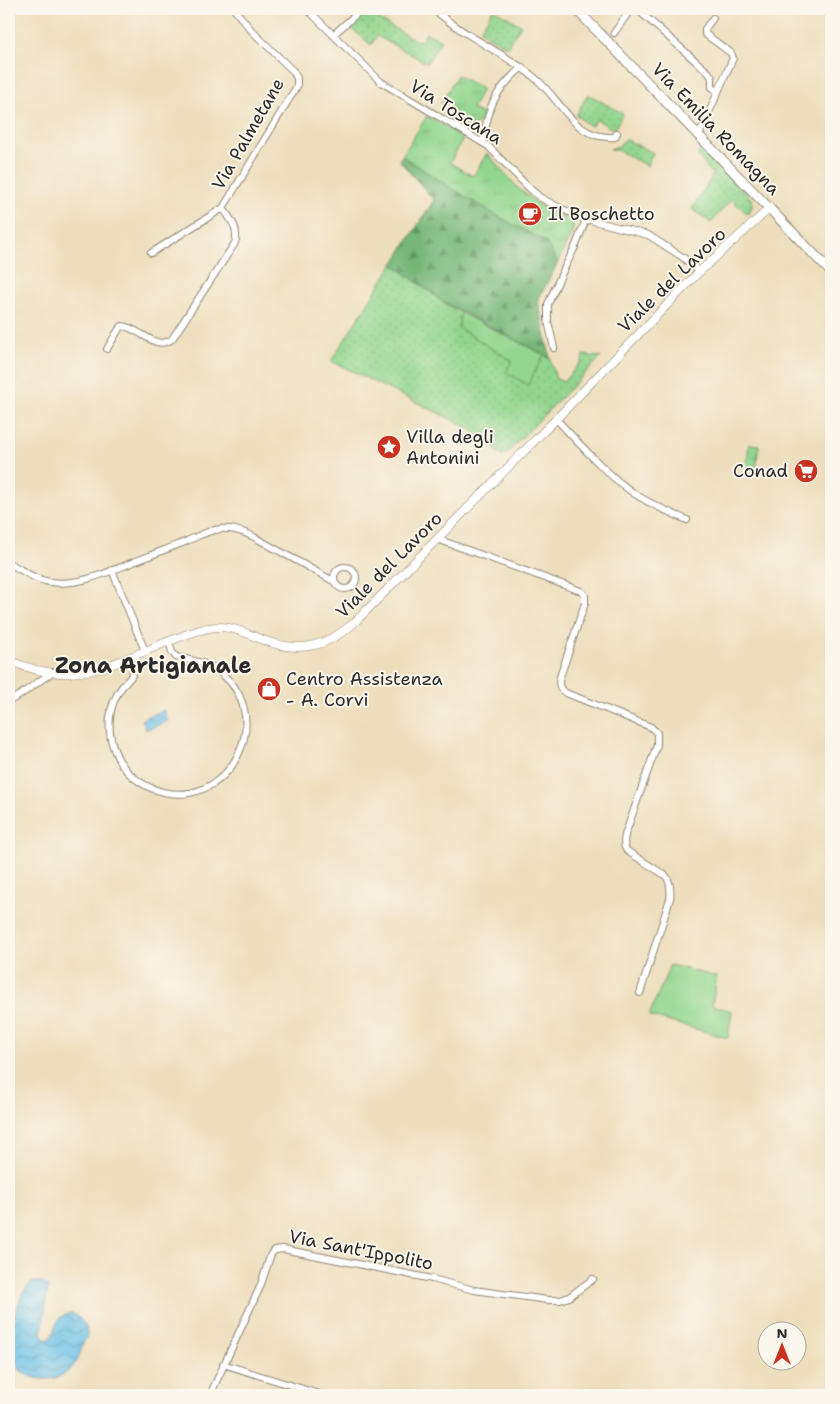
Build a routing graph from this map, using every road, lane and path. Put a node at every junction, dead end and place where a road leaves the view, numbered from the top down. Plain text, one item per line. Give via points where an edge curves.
1 (234, 9) edge
2 (307, 9) edge
3 (362, 9) edge
4 (434, 9) edge
5 (576, 9) edge
6 (631, 9) edge
7 (637, 9) edge
8 (713, 18) dead end
9 (614, 33) dead end
10 (333, 35) junction
11 (522, 67) junction
12 (718, 92) junction
13 (617, 133) dead end
14 (698, 134) junction
15 (483, 142) junction
16 (222, 208) junction
17 (770, 208) junction
18 (586, 220) junction
19 (151, 253) dead end
20 (700, 272) junction
21 (831, 272) edge
22 (554, 348) dead end
23 (107, 349) dead end
24 (556, 419) junction
25 (687, 520) dead end
26 (437, 539) junction
27 (9, 562) edge
28 (112, 570) junction
29 (335, 582) dead end
30 (168, 642) junction
31 (145, 651) junction
32 (130, 657) junction
33 (9, 660) edge
34 (51, 673) junction
35 (9, 701) edge
36 (640, 993) dead end
37 (593, 1278) dead end
38 (223, 1364) junction
39 (210, 1395) edge
40 (322, 1395) edge

1 - 16 street, Via Palmetane via 293,71 297,82
2 - 10 street, Via Toscana
3 - 10 street
4 - 11 street via 463,32
5 - 14 main road, Via Emilia Romagna
6 - 9 street
7 - 12 street via 709,73 712,87
8 - 12 street via 705,34 733,56
10 - 15 street, Via Toscana via 381,82
11 - 13 street via 542,84 576,124 605,138 615,137
11 - 15 street via 495,96
12 - 14 street
14 - 17 main road, Via Emilia Romagna
15 - 18 street, Via Toscana via 536,195
16 - 19 street, Via Palmetane
16 - 23 street, Via Palmetane via 235,227 235,243 172,339 159,342 122,326
17 - 20 street, Viale del Lavoro
17 - 21 main road, Via Emilia Romagna
18 - 20 street, Via Toscana via 651,237
18 - 22 street via 548,304
20 - 24 street, Viale del Lavoro
24 - 25 street via 628,489
24 - 26 street, Viale del Lavoro
26 - 30 street, Viale del Lavoro via 354,623 322,643 289,647 220,626
26 - 36 street via 581,591 585,595 585,603 560,677 560,687 565,693 649,726 657,733 657,745 624,843 627,851 666,876 671,888
27 - 28 street via 40,580 56,583 79,581
28 - 29 street via 214,530 226,529 254,536
28 - 31 street
30 - 31 street, Viale del Lavoro
30 - 32 street via 176,657 202,663 224,676 237,692 244,710 246,730 238,758 224,775 202,789 178,794 156,790 132,777 117,758 110,736 111,714 116,698 133,673
31 - 32 street, Viale del Lavoro
32 - 34 street, Viale del Lavoro via 90,671
33 - 34 street, Viale del Lavoro
34 - 35 street
37 - 38 street, Via Sant'Ippolito via 567,1298 547,1300 474,1290 429,1278 275,1250
38 - 39 street, Via Sant'Ippolito
38 - 40 street

